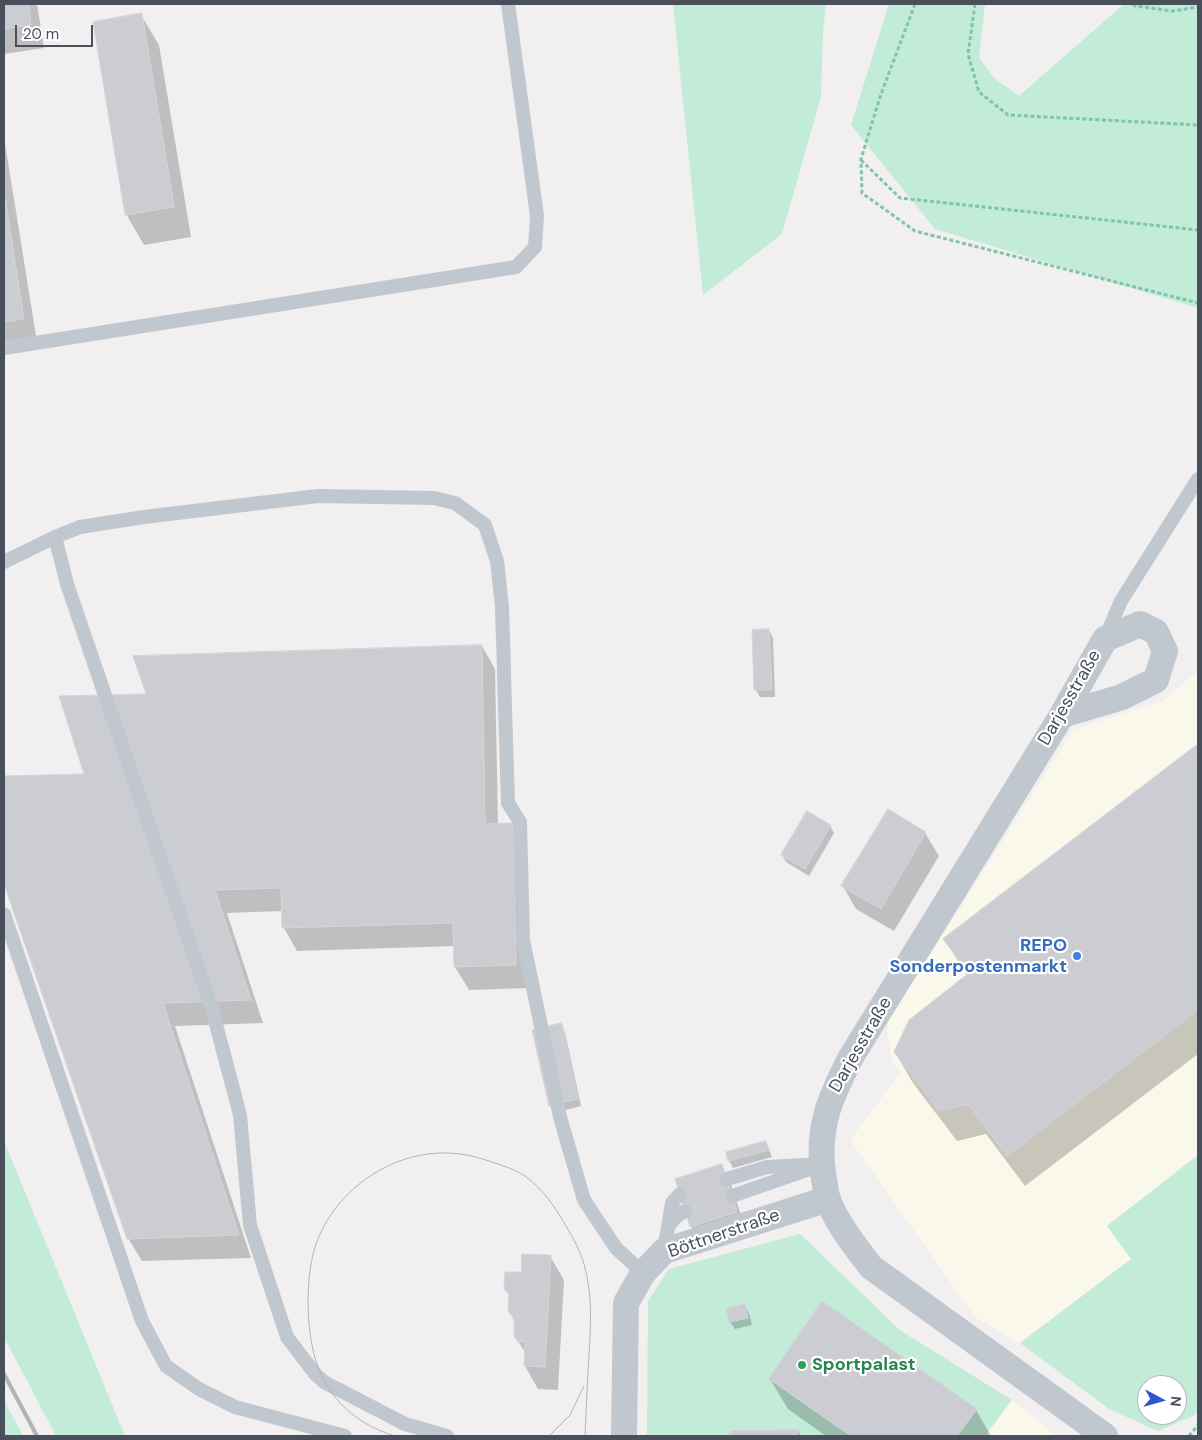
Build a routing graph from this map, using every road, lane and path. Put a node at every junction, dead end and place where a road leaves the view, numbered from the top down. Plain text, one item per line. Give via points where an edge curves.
1 (508, 4) edge
2 (915, 4) edge
3 (975, 4) edge
4 (1134, 4) edge
5 (1198, 7) edge
6 (1198, 125) edge
7 (861, 159) junction
8 (1198, 230) edge
9 (1198, 303) edge
10 (4, 348) edge
11 (1198, 479) edge
12 (55, 537) junction
13 (4, 562) edge
14 (1105, 639) junction
15 (1062, 715) junction
16 (4, 914) edge
17 (822, 1164) junction
18 (727, 1180) dead end
19 (680, 1194) dead end
20 (732, 1196) dead end
21 (828, 1199) junction
22 (685, 1211) dead end
23 (666, 1239) junction
24 (643, 1273) junction
25 (1198, 1425) edge
26 (345, 1436) edge
27 (447, 1436) edge
28 (624, 1436) edge
29 (1106, 1436) edge
30 (1189, 1436) edge

1 - 10 lane via 537,216 535,246 516,267
2 - 7 path
3 - 6 path via 968,54 979,92 1008,115
4 - 5 path via 1173,11
7 - 8 path via 900,198
7 - 9 path via 862,193 915,231
11 - 14 lane via 1121,601
12 - 13 lane
12 - 24 lane via 80,527 144,516 318,496 434,498 455,503 485,525 497,561 502,607 508,803 520,822 523,940 560,1117 584,1200 616,1248
12 - 27 lane via 67,584 212,1009 240,1115 250,1225 287,1337 324,1382 404,1424
14 - 15 street, Darjesstraße
14 - 15 street via 1140,624 1156,632 1165,651 1156,680 1122,697
15 - 17 street, Darjesstraße via 851,1057 833,1092 823,1124
16 - 26 lane via 142,1321 166,1366 199,1389 235,1407
17 - 18 lane via 767,1166
17 - 20 lane
17 - 21 street, Darjesstraße
19 - 23 lane via 672,1203
21 - 23 street, Böttnerstraße
21 - 29 street, Darjesstraße via 845,1234 871,1267
22 - 23 lane via 677,1216
23 - 24 street, Böttnerstraße
24 - 28 street, Böttnerstraße via 626,1302
25 - 30 path

